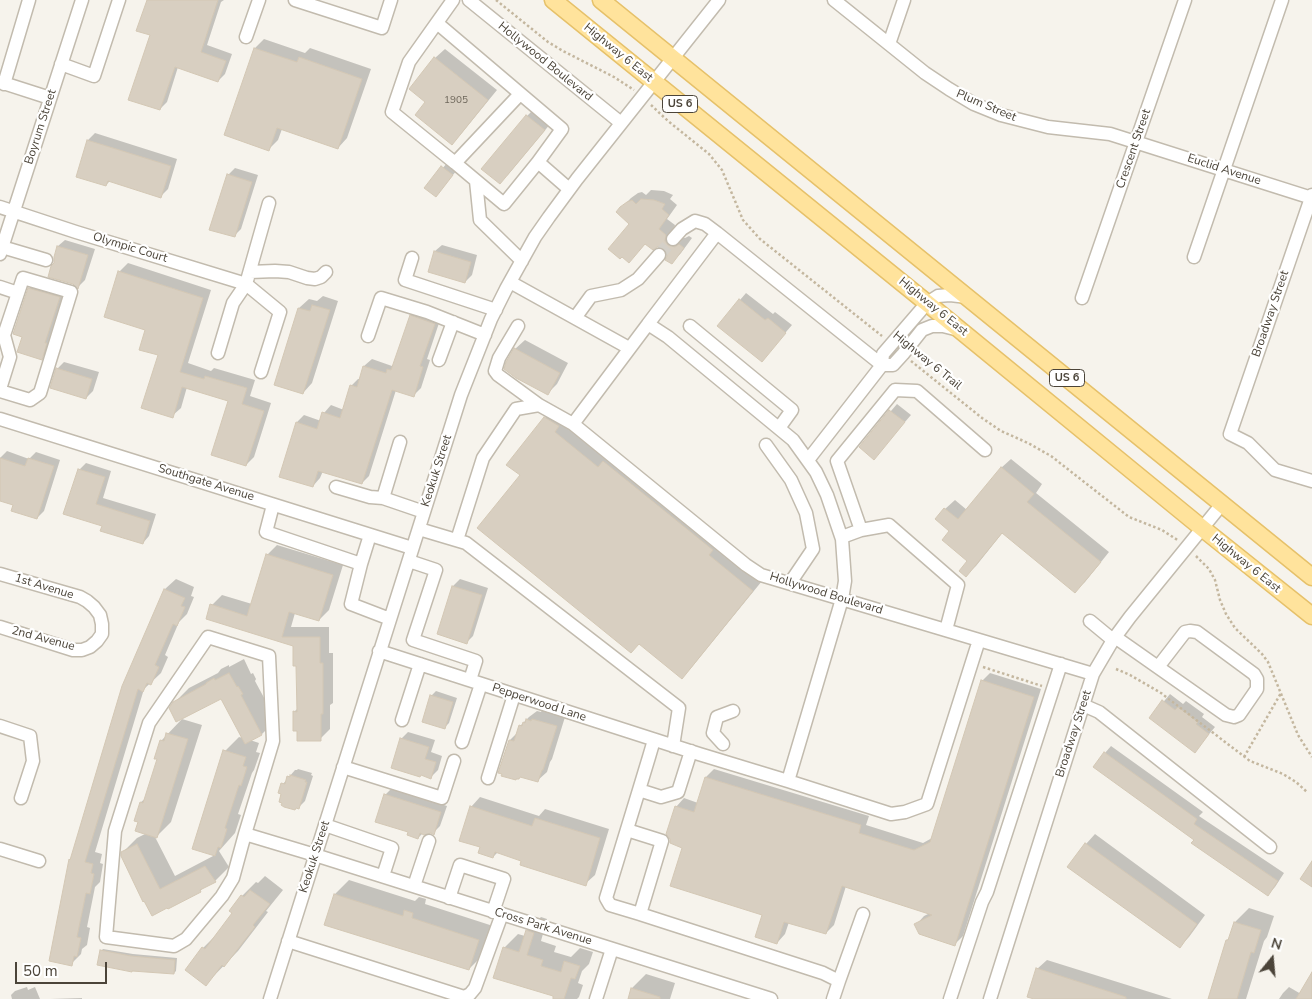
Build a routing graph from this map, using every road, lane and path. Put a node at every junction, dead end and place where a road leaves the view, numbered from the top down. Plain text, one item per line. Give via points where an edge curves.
1 (29, 0) edge
2 (82, 0) edge
3 (119, 0) edge
4 (259, 0) edge
5 (295, 0) edge
6 (392, 0) edge
7 (453, 0) edge
8 (469, 0) edge
9 (496, 0) edge
10 (553, 0) edge
11 (601, 0) edge
12 (719, 0) edge
13 (834, 0) edge
14 (904, 0) edge
15 (1185, 0) edge
16 (1282, 0) edge
17 (437, 23) junction
18 (246, 38) dead end
19 (889, 44) junction
20 (672, 58) junction
21 (61, 64) junction
22 (653, 82) junction
23 (2, 83) edge
24 (520, 94) junction
25 (642, 97) junction
26 (50, 98) junction
27 (621, 123) junction
28 (1136, 142) junction
29 (538, 162) junction
30 (455, 163) junction
31 (1224, 170) junction
32 (476, 181) junction
33 (569, 189) junction
34 (1312, 197) edge
35 (269, 203) dead end
36 (0, 207) edge
37 (14, 212) junction
38 (717, 233) junction
39 (673, 239) tunnel mouth
40 (1, 251) edge
41 (659, 255) tunnel mouth
42 (1194, 257) dead end
43 (412, 258) dead end
44 (46, 260) dead end
45 (522, 261) junction
46 (326, 272) dead end
47 (248, 278) junction
48 (510, 282) junction
49 (0, 287) edge
50 (18, 293) junction
51 (967, 297) junction
52 (1082, 298) dead end
53 (928, 303) junction
54 (496, 310) junction
55 (575, 318) junction
56 (453, 322) junction
57 (648, 324) junction
58 (518, 326) dead end
59 (690, 326) dead end
60 (962, 331) junction
61 (485, 335) junction
62 (368, 336) dead end
63 (892, 344) junction
64 (716, 347) junction
65 (629, 348) junction
66 (218, 353) dead end
67 (904, 354) junction
68 (439, 360) dead end
69 (701, 365) junction
70 (882, 365) junction
71 (742, 369) junction
72 (261, 372) dead end
73 (728, 386) junction
74 (0, 390) edge
75 (769, 391) junction
76 (539, 405) junction
77 (754, 408) junction
78 (0, 419) edge
79 (574, 424) junction
80 (779, 428) junction
81 (400, 442) dead end
82 (766, 445) dead end
83 (986, 450) dead end
84 (808, 460) junction
85 (1312, 481) edge
86 (336, 487) dead end
87 (383, 498) junction
88 (1222, 504) junction
89 (273, 505) junction
90 (424, 512) junction
91 (1202, 528) junction
92 (419, 529) junction
93 (861, 530) junction
94 (370, 535) junction
95 (842, 537) junction
96 (457, 540) junction
97 (1187, 547) junction
98 (410, 555) junction
99 (361, 564) junction
100 (0, 574) edge
101 (1312, 577) edge
102 (790, 583) junction
103 (842, 599) junction
104 (87, 600) joint
105 (1312, 616) edge
106 (390, 619) junction
107 (1090, 621) dead end
108 (0, 628) edge
109 (946, 630) junction
110 (1114, 639) junction
111 (979, 640) junction
112 (380, 651) junction
113 (420, 664) junction
114 (971, 664) junction
115 (1061, 664) junction
116 (1158, 667) junction
117 (1116, 669) dead end
118 (1093, 674) junction
119 (475, 682) junction
120 (1052, 689) junction
121 (1281, 693) junction
122 (514, 695) junction
123 (1083, 705) junction
124 (733, 711) dead end
125 (402, 720) dead end
126 (0, 726) edge
127 (654, 740) junction
128 (462, 742) dead end
129 (722, 744) dead end
130 (674, 746) junction
131 (695, 753) junction
132 (1244, 757) junction
133 (1312, 757) edge
134 (454, 761) dead end
135 (343, 766) junction
136 (488, 778) dead end
137 (788, 781) junction
138 (639, 790) junction
139 (1307, 792) dead end
140 (21, 798) dead end
141 (325, 825) junction
142 (627, 830) junction
143 (245, 834) junction
144 (429, 841) dead end
145 (1270, 847) dead end
146 (0, 849) edge
147 (315, 855) junction
148 (39, 861) dead end
149 (383, 876) junction
150 (414, 886) junction
151 (449, 898) junction
152 (498, 913) junction
153 (640, 914) junction
154 (863, 914) dead end
155 (288, 941) junction
156 (612, 949) junction
157 (839, 981) junction
158 (270, 999) edge
159 (596, 999) edge
160 (771, 999) edge
161 (833, 999) edge
162 (950, 999) edge
163 (990, 999) edge

1 - 23 street
2 - 21 street, Boyrum Street
3 - 21 street via 94,76
4 - 18 street
5 - 6 street via 382,28
7 - 17 street
8 - 27 street, Hollywood Boulevard
9 - 25 path, Highway 6 Trail via 548,42 614,77
10 - 22 main road, Highway 6 East / US 6
11 - 20 main road, US 6
12 - 20 street, Keokuk Street
13 - 19 street, Plum Street
14 - 19 street
15 - 28 street, Crescent Street
16 - 31 street
17 - 24 street
17 - 30 street via 409,62 392,112
19 - 28 street, Plum Street via 949,90 1001,115 1048,127 1110,134
20 - 22 street, Keokuk Street
20 - 51 main road, US 6
21 - 26 street, Boyrum Street
22 - 25 street, Keokuk Street
22 - 53 main road, Highway 6 East / US 6
23 - 26 street
24 - 29 street via 562,129
24 - 30 street
25 - 27 street, Keokuk Street
25 - 63 path, Highway 6 Trail via 709,154 722,170 743,220 760,239
26 - 37 street, Boyrum Street
27 - 33 street, Keokuk Street
28 - 31 street, Euclid Avenue
28 - 52 street, Crescent Street
29 - 32 street via 504,204
29 - 33 street
30 - 32 street
31 - 34 street, Euclid Avenue
31 - 42 street
32 - 45 street via 480,220
33 - 45 street, Keokuk Street
34 - 85 street, Broadway Street via 1230,434 1248,443 1275,470
35 - 47 street
36 - 37 street, Olympic Court
37 - 40 street, Boyrum Street
37 - 47 street, Olympic Court
38 - 39 street via 695,221
38 - 57 street
38 - 70 street
40 - 44 street
41 - 55 street via 638,279 621,290 591,296
43 - 54 street via 406,280
45 - 48 street, Keokuk Street
46 - 47 street via 315,278 275,271
47 - 66 street via 233,303
47 - 72 street via 280,312
48 - 54 street, Keokuk Street
48 - 55 street
49 - 50 street
50 - 74 street via 4,335 10,357
50 - 74 street via 23,278 71,292 40,393 30,400
51 - 53 street via 938,296
51 - 88 main road, US 6
53 - 60 main road, Highway 6 East / US 6
53 - 63 street
54 - 61 street, Keokuk Street
55 - 65 street
56 - 61 street
56 - 62 street via 381,298
56 - 68 street
57 - 65 street
57 - 69 street
58 - 76 street, Hollywood Boulevard via 495,371
59 - 64 street
60 - 67 street via 932,326 922,330
60 - 91 main road, Highway 6 East / US 6
61 - 90 street, Keokuk Street via 461,395
63 - 70 street via 883,354
64 - 69 street
64 - 71 street
65 - 79 street
67 - 70 street via 892,365
67 - 97 path, Highway 6 Trail via 1001,432 1051,456 1129,517 1162,530
69 - 73 street
70 - 84 street
71 - 73 street
71 - 75 street
73 - 77 street
75 - 77 street
75 - 80 street via 792,410
76 - 79 street, Hollywood Boulevard
76 - 96 street via 516,409 483,458
77 - 80 street
78 - 89 street, Southgate Avenue
79 - 102 street, Hollywood Boulevard via 746,565 761,575
80 - 84 street
81 - 87 street
82 - 102 street via 791,480 806,513 813,549
83 - 93 street via 918,391 895,390 837,461
84 - 95 street via 827,495
86 - 87 street via 370,498
87 - 90 street
88 - 91 street, Broadway Street
88 - 101 main road, US 6
89 - 94 street, Southgate Avenue
89 - 99 street via 266,532
90 - 92 street, Keokuk Street
91 - 97 street, Broadway Street
91 - 105 main road, Highway 6 East / US 6
92 - 96 street
92 - 98 street, Keokuk Street
93 - 95 street
93 - 109 street via 889,525 958,585
94 - 98 street, Southgate Avenue
94 - 99 street
95 - 103 street via 845,582
96 - 130 street via 466,543 679,708
97 - 110 street, Broadway Street
97 - 121 path, Highway 6 Trail via 1209,569 1226,614 1268,662
98 - 106 street, Keokuk Street
98 - 119 street, Southgate Avenue via 436,570 413,640 476,661
99 - 106 street via 351,604
100 - 104 street, 1st Avenue
102 - 103 street, Hollywood Boulevard
103 - 109 street, Hollywood Boulevard
103 - 137 street
104 - 108 street, 2nd Avenue via 100,615 102,634 90,647 82,650
106 - 112 street, Keokuk Street
107 - 110 street
109 - 111 street, Hollywood Boulevard
110 - 116 street
110 - 118 street, Broadway Street
111 - 114 street
111 - 115 street, Hollywood Boulevard
112 - 113 street, Pepperwood Lane
112 - 135 street, Keokuk Street
113 - 119 street, Pepperwood Lane
113 - 125 street
114 - 120 path
114 - 137 street, Pepperwood Lane via 927,804 891,814
115 - 118 street, Hollywood Boulevard
115 - 120 street
116 - 116 street via 1226,715 1234,717 1239,715 1257,688 1254,674 1197,632 1185,632
117 - 132 path via 1161,693
118 - 123 street, Broadway Street
119 - 122 street, Pepperwood Lane
119 - 128 street
120 - 162 street
121 - 132 path
121 - 133 path, Highway 6 Trail via 1298,735
122 - 127 street, Pepperwood Lane
122 - 136 street
123 - 145 street via 1099,712
123 - 163 street, Broadway Street
124 - 129 street via 718,717 713,733
126 - 140 street via 30,736 33,761
127 - 130 street, Pepperwood Lane
127 - 138 street
130 - 131 street, Pepperwood Lane
131 - 137 street, Pepperwood Lane
131 - 138 street via 678,792 661,797
132 - 139 path via 1283,774
134 - 135 street via 442,798
135 - 141 street, Keokuk Street
138 - 142 street
141 - 147 street, Keokuk Street
141 - 149 street via 392,848
142 - 153 street via 606,898 610,905
142 - 153 street via 662,841
143 - 143 street via 273,741 269,656 208,637 148,722 114,831 106,937 174,946 186,939 233,878
143 - 147 street, Cross Park Avenue
144 - 150 street
146 - 148 street
147 - 149 street, Cross Park Avenue
147 - 155 street, Keokuk Street
149 - 150 street, Cross Park Avenue
150 - 151 street, Cross Park Avenue
151 - 152 street, Cross Park Avenue
151 - 152 street via 460,865 504,879
152 - 155 street via 475,988 464,997
152 - 156 street, Cross Park Avenue
153 - 157 street
154 - 157 street
155 - 158 street, Keokuk Street
156 - 159 street
156 - 160 street, Cross Park Avenue
157 - 161 street

